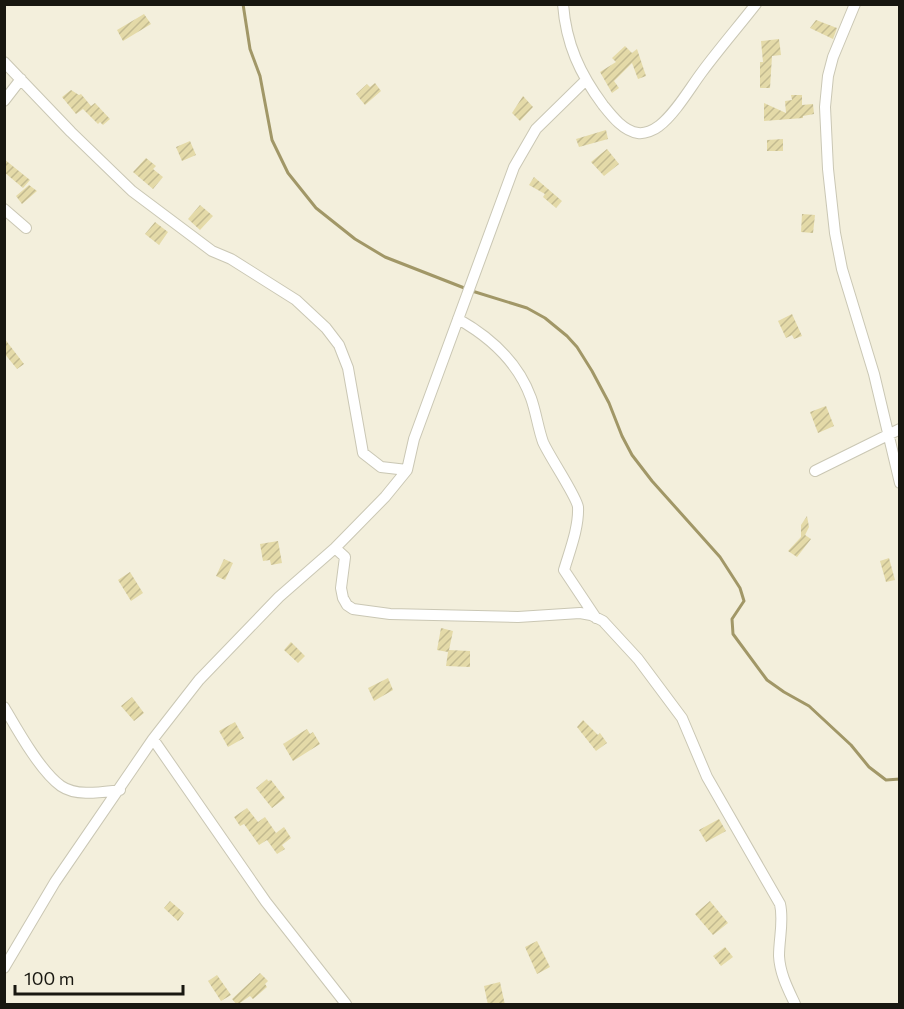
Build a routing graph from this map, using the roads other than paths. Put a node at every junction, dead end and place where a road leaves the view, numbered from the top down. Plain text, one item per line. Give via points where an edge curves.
1 (563, 4) edge
2 (756, 4) edge
3 (855, 4) edge
4 (4, 62) edge
5 (21, 79) junction
6 (585, 81) junction
7 (4, 101) edge
8 (4, 209) edge
9 (26, 228) dead end
10 (460, 315) junction
11 (900, 429) edge
12 (888, 433) junction
13 (407, 470) junction
14 (815, 471) dead end
15 (900, 483) edge
16 (335, 548) junction
17 (596, 618) junction
18 (4, 707) edge
19 (153, 739) junction
20 (120, 790) junction
21 (4, 969) edge
22 (346, 1005) edge
23 (795, 1005) edge

1 - 6 street via 573,52
2 - 6 street via 669,116 649,132 626,129
3 - 12 street via 828,76 828,169 842,269
4 - 5 street
5 - 7 street
5 - 13 street via 132,191 212,251 296,300 326,328 339,345 348,368 363,453 381,467
6 - 10 street via 536,129 514,167
8 - 9 street
10 - 13 street via 414,439
10 - 17 street via 503,352 530,396 543,442 578,505 564,570
11 - 12 street
12 - 14 street
12 - 15 street
13 - 16 street
16 - 17 street via 345,557 341,588 343,598 353,609 390,614 518,617 580,613
16 - 19 street via 279,597 207,672
17 - 23 street via 638,659 682,718 707,777 780,904 780,969
18 - 20 street via 24,741 62,787 78,792
19 - 20 street
19 - 22 street via 266,902
20 - 21 street via 55,882

